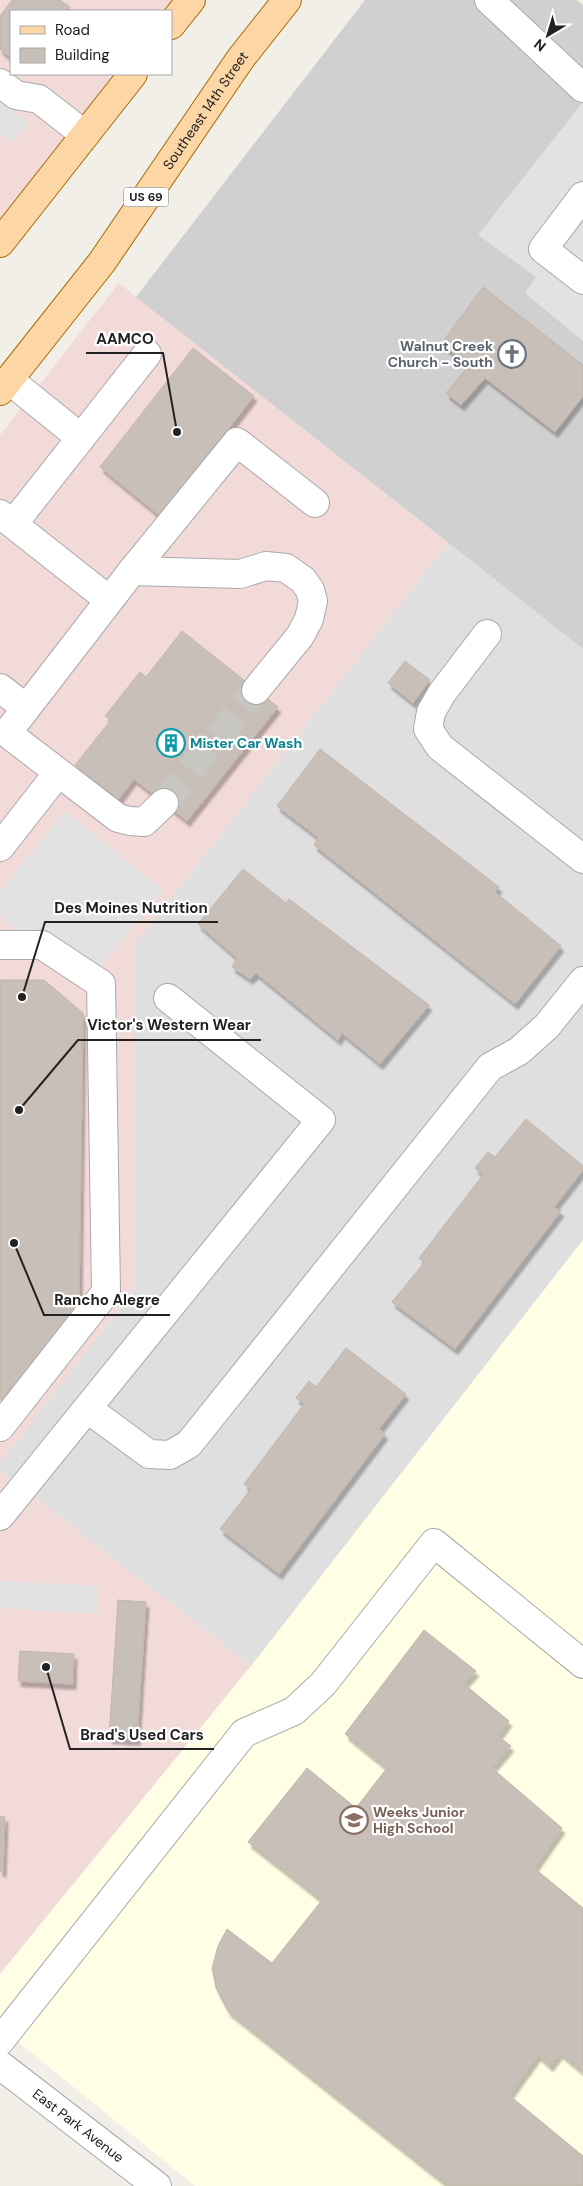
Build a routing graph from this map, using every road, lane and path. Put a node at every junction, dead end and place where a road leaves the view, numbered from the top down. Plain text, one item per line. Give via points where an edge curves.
1 (191, 0) edge
2 (287, 0) edge
3 (488, 0) edge
4 (172, 25) edge
5 (132, 75) edge
6 (0, 83) edge
7 (583, 88) edge
8 (85, 135) junction
9 (583, 196) edge
10 (0, 243) edge
11 (583, 280) edge
12 (147, 354) dead end
13 (4, 386) edge
14 (81, 438) junction
15 (315, 503) dead end
16 (7, 519) edge
17 (138, 572) junction
18 (109, 600) junction
19 (487, 634) dead end
20 (0, 688) edge
21 (256, 690) tunnel mouth
22 (26, 708) junction
23 (58, 773) junction
24 (164, 803) tunnel mouth
25 (0, 847) edge
26 (583, 859) edge
27 (0, 945) edge
28 (583, 981) edge
29 (168, 998) dead end
30 (88, 1409) junction
31 (0, 1426) edge
32 (0, 1516) edge
33 (583, 1664) edge
34 (0, 2041) edge
35 (0, 2065) edge
36 (157, 2186) edge

1 - 4 main road
2 - 13 main road, Southeast 14th Street / US 69 via 241,58 102,262
3 - 7 street
5 - 8 main road
6 - 8 street via 16,95 39,99
8 - 10 main road
9 - 11 street via 543,249
12 - 14 street
13 - 14 street
14 - 16 street
15 - 17 street via 237,442
16 - 18 street
17 - 18 street
17 - 21 street via 240,574 266,566 286,568 303,580 313,601 309,619 300,636
18 - 22 street
19 - 26 street via 442,693 431,712 428,729 440,747
20 - 22 street
22 - 23 street via 7,732
23 - 24 street via 118,818 144,822
23 - 25 street
27 - 31 street via 42,945 101,984 106,1292
28 - 30 street via 547,1026 519,1051 490,1067 189,1444 170,1455 148,1454
29 - 30 street via 321,1120
30 - 32 street
33 - 34 street via 434,1543 323,1684 294,1711 244,1733
35 - 36 street, East Park Avenue

